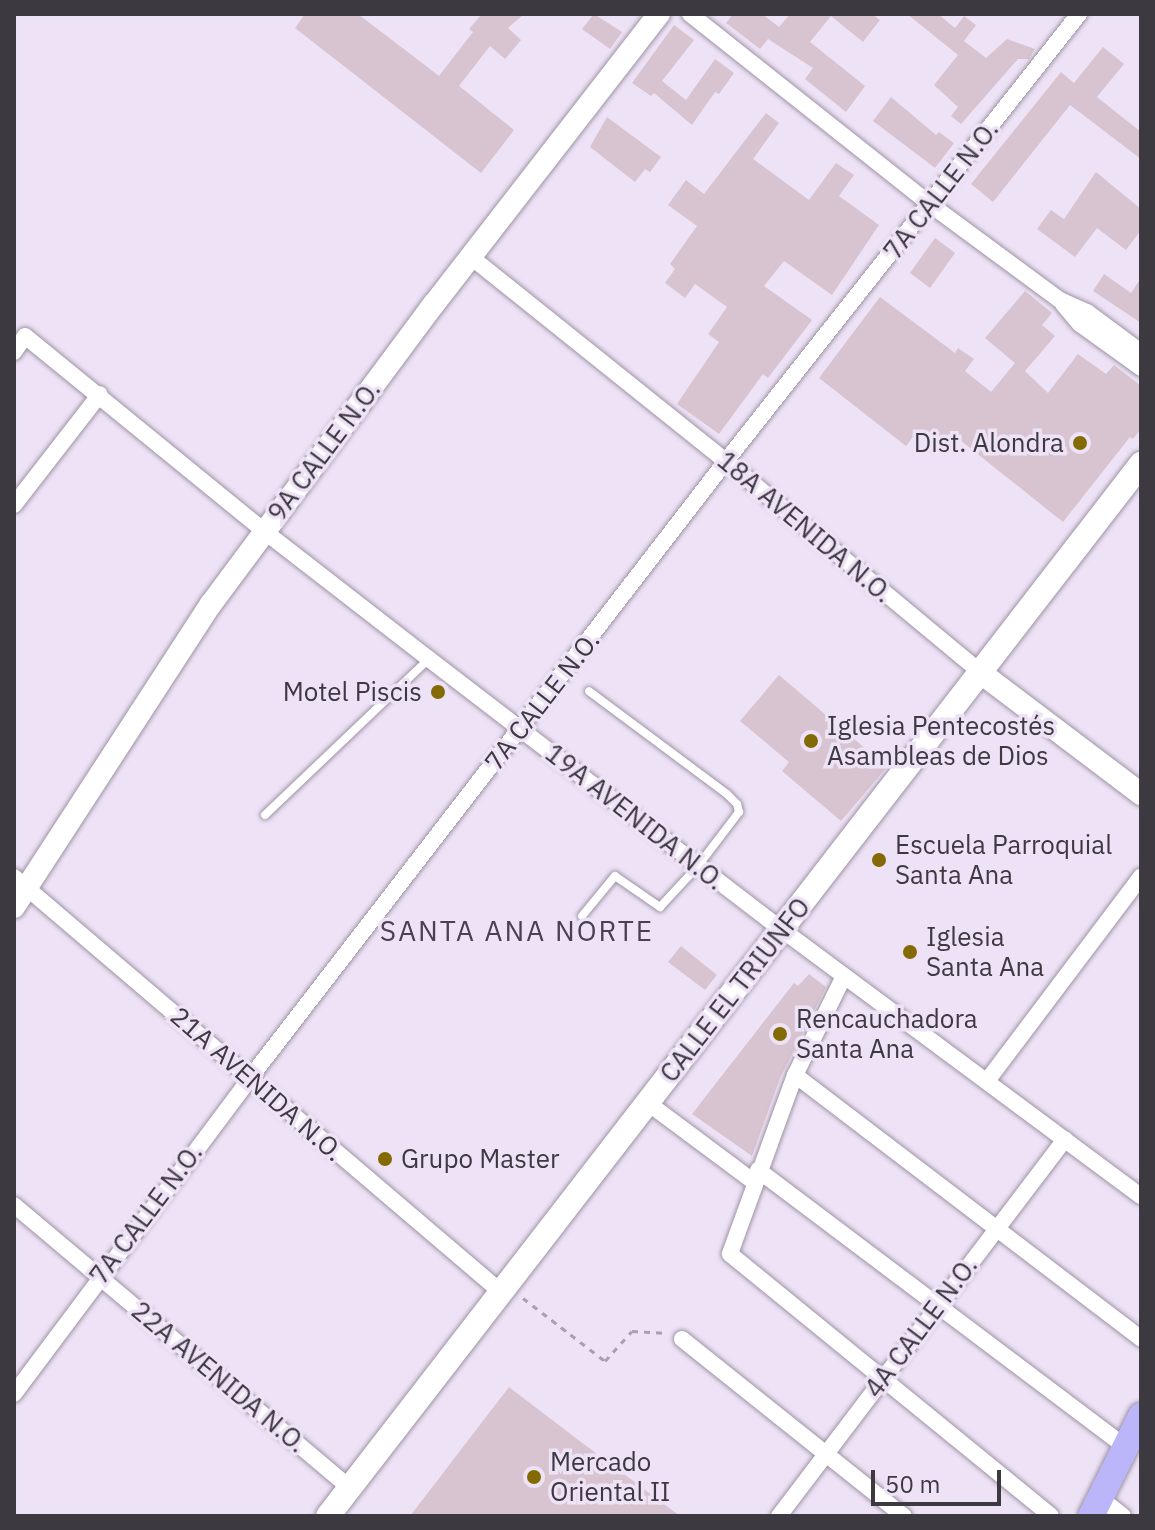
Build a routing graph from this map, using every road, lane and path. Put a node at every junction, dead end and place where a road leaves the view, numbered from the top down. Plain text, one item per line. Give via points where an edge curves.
1 (659, 14) edge
2 (690, 14) edge
3 (1079, 14) edge
4 (931, 205) junction
5 (471, 257) junction
6 (1060, 300) junction
7 (14, 352) edge
8 (1141, 352) edge
9 (1141, 368) edge
10 (100, 394) junction
11 (726, 461) junction
12 (1141, 464) edge
13 (14, 505) edge
14 (264, 531) junction
15 (429, 659) junction
16 (981, 673) junction
17 (589, 691) dead end
18 (521, 729) junction
19 (1141, 794) edge
20 (265, 815) dead end
21 (698, 866) junction
22 (1141, 877) edge
23 (20, 882) edge
24 (14, 907) edge
25 (582, 916) dead end
26 (782, 930) junction
27 (844, 976) junction
28 (795, 1075) junction
29 (250, 1078) junction
30 (987, 1081) junction
31 (648, 1103) junction
32 (1065, 1139) junction
33 (756, 1176) junction
34 (1141, 1196) edge
35 (14, 1205) edge
36 (995, 1228) junction
37 (99, 1275) junction
38 (504, 1289) junction
39 (937, 1305) junction
40 (682, 1339) joint
41 (1141, 1339) edge
42 (882, 1379) junction
43 (14, 1394) edge
44 (1141, 1416) edge
45 (1126, 1447) junction
46 (826, 1454) junction
47 (350, 1488) junction
48 (1096, 1507) edge
49 (328, 1516) edge
50 (779, 1516) edge
51 (904, 1516) edge
52 (1051, 1516) edge
53 (1123, 1516) edge

1 - 5 street, 9A CALLE N.O.
2 - 4 street
3 - 4 street, 7A CALLE N.O.
4 - 6 street
4 - 11 street, 7A CALLE N.O.
5 - 11 street, 18A AVENIDA N.O.
5 - 14 street, 9A CALLE N.O.
6 - 8 street via 1087,312
6 - 9 street via 1080,324
7 - 10 street, 19A AVENIDA N.O. via 25,336
10 - 13 street
10 - 14 street, 19A AVENIDA N.O.
11 - 16 street, 18A AVENIDA N.O.
11 - 18 street, 7A CALLE N.O.
12 - 16 main road, CALLE EL TRIUNFO
14 - 15 street, 19A AVENIDA N.O.
14 - 23 street, 9A CALLE N.O.
15 - 18 street, 19A AVENIDA N.O.
15 - 20 lane
16 - 19 street, 18A AVENIDA N.O.
16 - 26 main road, CALLE EL TRIUNFO
17 - 21 lane via 737,804 739,812
18 - 21 street, 19A AVENIDA N.O.
18 - 29 street, 7A CALLE N.O.
21 - 25 lane via 660,907 615,876
21 - 26 street, 19A AVENIDA N.O.
22 - 30 street
23 - 24 street, 9A CALLE N.O.
23 - 29 street, 21A AVENIDA N.O.
26 - 27 street, 19A AVENIDA N.O.
26 - 31 main road, CALLE EL TRIUNFO
27 - 28 street
27 - 30 street, 19A AVENIDA N.O.
28 - 33 street
28 - 36 street
29 - 37 street, 7A CALLE N.O.
29 - 38 street, 21A AVENIDA N.O.
30 - 32 street, 19A AVENIDA N.O.
31 - 33 street
31 - 38 main road, CALLE EL TRIUNFO
32 - 34 street, 19A AVENIDA N.O.
32 - 36 street, 4A CALLE N.O.
33 - 39 street
33 - 42 street via 730,1254
35 - 37 street, 22A AVENIDA N.O.
36 - 39 street, 4A CALLE N.O.
36 - 41 street
37 - 43 street, 7A CALLE N.O.
37 - 47 street, 22A AVENIDA N.O.
38 - 40 path via 605,1361 632,1331
38 - 47 main road, CALLE EL TRIUNFO
39 - 42 street, 4A CALLE N.O.
39 - 45 street
40 - 46 street
42 - 46 street, 4A CALLE N.O.
42 - 52 street
44 - 45 main road
45 - 48 main road
46 - 50 street, 4A CALLE N.O.
46 - 51 street
47 - 49 main road, CALLE EL TRIUNFO
48 - 53 street

